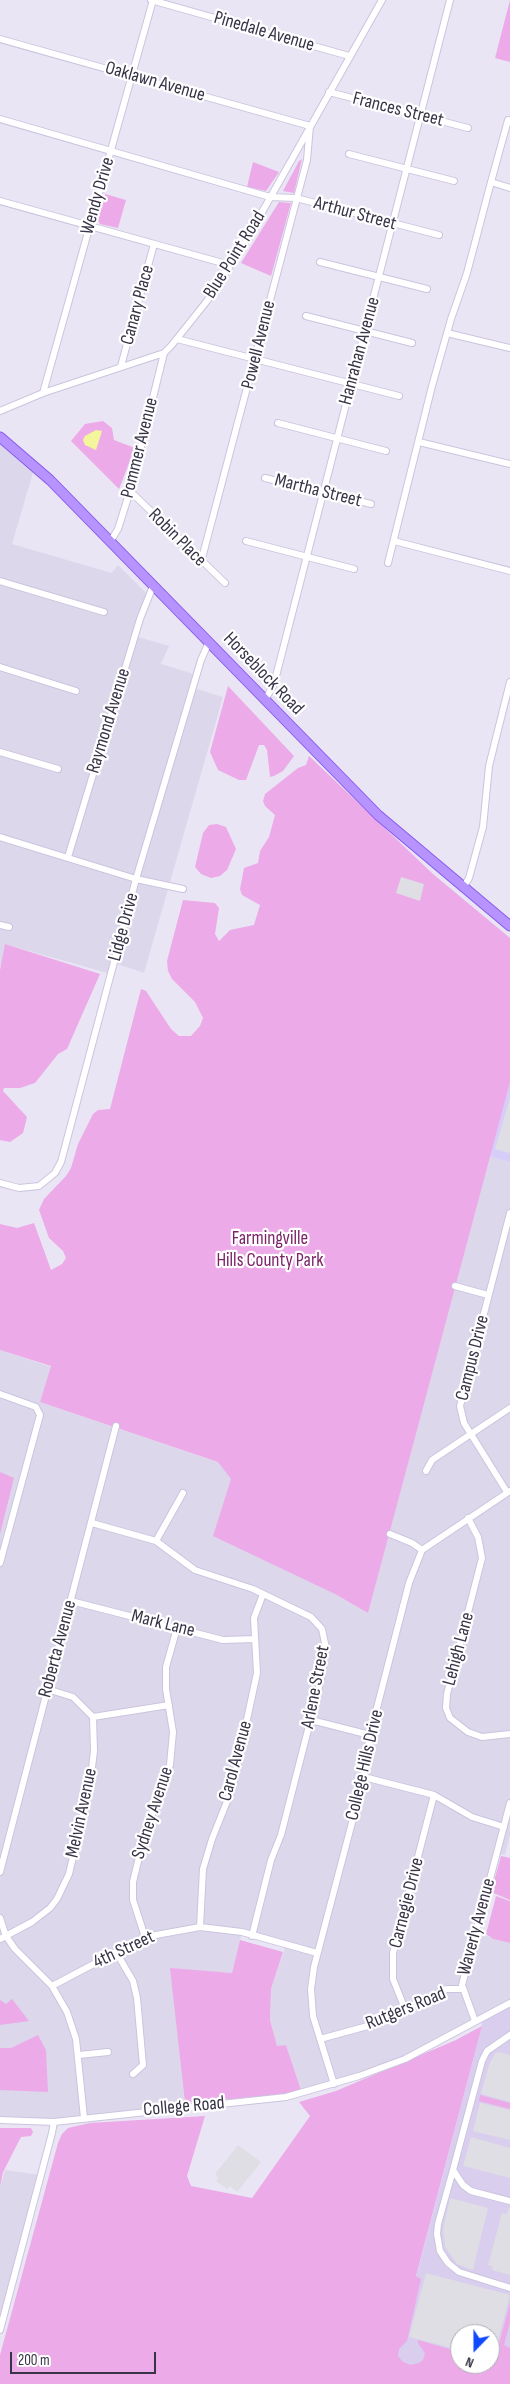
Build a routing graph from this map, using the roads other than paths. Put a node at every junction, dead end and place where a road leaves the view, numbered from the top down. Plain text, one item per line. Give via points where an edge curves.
1 (152, 0) edge
2 (382, 0) edge
3 (450, 0) edge
4 (0, 39) edge
5 (349, 56) junction
6 (132, 76) junction
7 (329, 92) junction
8 (420, 116) junction
9 (0, 119) edge
10 (508, 120) dead end
11 (310, 126) junction
12 (468, 128) dead end
13 (112, 151) junction
14 (349, 154) dead end
15 (407, 168) junction
16 (454, 181) dead end
17 (491, 182) junction
18 (510, 188) edge
19 (270, 197) junction
20 (296, 198) junction
21 (0, 201) edge
22 (393, 223) junction
23 (90, 225) junction
24 (440, 235) dead end
25 (154, 244) junction
26 (320, 262) dead end
27 (230, 265) junction
28 (380, 277) junction
29 (427, 289) dead end
30 (306, 316) dead end
31 (365, 331) junction
32 (447, 333) junction
33 (177, 339) junction
34 (412, 344) dead end
35 (510, 348) edge
36 (164, 353) junction
37 (255, 360) junction
38 (121, 366) junction
39 (351, 385) junction
40 (43, 393) junction
41 (399, 396) dead end
42 (0, 411) edge
43 (278, 423) dead end
44 (0, 437) edge
45 (337, 438) junction
46 (419, 442) junction
47 (386, 450) dead end
48 (510, 464) edge
49 (265, 478) dead end
50 (323, 491) junction
51 (130, 492) junction
52 (371, 504) dead end
53 (246, 541) dead end
54 (394, 541) junction
55 (110, 542) junction
56 (307, 557) junction
57 (201, 562) junction
58 (388, 564) dead end
59 (354, 568) dead end
60 (510, 571) edge
61 (0, 581) edge
62 (225, 583) dead end
63 (153, 586) junction
64 (104, 612) dead end
65 (208, 642) junction
66 (0, 667) edge
67 (510, 682) edge
68 (76, 690) dead end
69 (265, 700) junction
70 (0, 752) edge
71 (58, 769) dead end
72 (0, 837) edge
73 (68, 857) junction
74 (136, 879) junction
75 (463, 888) junction
76 (183, 889) dead end
77 (0, 924) edge
78 (510, 926) edge
79 (9, 927) dead end
80 (0, 1184) edge
81 (510, 1213) edge
82 (455, 1286) dead end
83 (488, 1295) junction
84 (0, 1394) edge
85 (510, 1408) edge
86 (116, 1426) dead end
87 (471, 1434) junction
88 (426, 1471) dead end
89 (508, 1491) edge
90 (183, 1493) dead end
91 (468, 1518) junction
92 (92, 1523) junction
93 (390, 1534) dead end
94 (156, 1541) junction
95 (422, 1550) junction
96 (0, 1563) edge
97 (263, 1594) junction
98 (71, 1600) junction
99 (177, 1628) junction
100 (255, 1640) junction
101 (47, 1689) junction
102 (169, 1704) junction
103 (93, 1717) junction
104 (311, 1720) junction
105 (510, 1734) edge
106 (370, 1735) junction
107 (364, 1777) junction
108 (434, 1795) junction
109 (510, 1803) edge
110 (504, 1827) junction
111 (0, 1872) edge
112 (0, 1918) edge
113 (200, 1927) junction
114 (252, 1936) junction
115 (3, 1937) edge
116 (146, 1937) junction
117 (116, 1952) junction
118 (318, 1953) junction
119 (52, 1986) junction
120 (463, 1989) junction
121 (510, 2003) edge
122 (405, 2009) junction
123 (476, 2021) junction
124 (510, 2035) edge
125 (320, 2039) junction
126 (108, 2052) dead end
127 (79, 2055) junction
128 (133, 2074) dead end
129 (334, 2084) junction
130 (84, 2118) junction
131 (0, 2120) edge
132 (54, 2122) junction
133 (453, 2170) junction
134 (510, 2201) edge
135 (510, 2288) edge
136 (0, 2330) edge

1 - 5 street, Pinedale Avenue
1 - 6 street, Wendy Drive
2 - 5 street, Blue Point Road
3 - 8 street, Hanrahan Avenue
4 - 6 street, Oaklawn Avenue
5 - 7 street, Blue Point Road
6 - 11 street, Oaklawn Avenue
6 - 13 street, Wendy Drive
7 - 8 street, Frances Street
7 - 11 street, Blue Point Road
8 - 12 street, Frances Street
8 - 15 street, Hanrahan Avenue
9 - 13 street, Arthur Street
10 - 17 street
11 - 19 street, Blue Point Road
11 - 20 street, Powell Avenue via 307,160
13 - 19 street, Arthur Street
13 - 23 street, Wendy Drive
14 - 15 street
15 - 16 street
15 - 22 street, Hanrahan Avenue
17 - 18 street
17 - 32 street
19 - 20 street, Arthur Street
19 - 27 street, Blue Point Road
20 - 22 street, Arthur Street
20 - 37 street, Powell Avenue
21 - 23 street
22 - 24 street, Arthur Street
22 - 28 street, Hanrahan Avenue
23 - 25 street
23 - 40 street, Wendy Drive
25 - 27 street
25 - 38 street, Canary Place
26 - 28 street
27 - 33 street, Blue Point Road
28 - 29 street
28 - 31 street, Hanrahan Avenue
30 - 31 street
31 - 34 street
31 - 39 street, Hanrahan Avenue
32 - 35 street
32 - 46 street
33 - 36 street, Blue Point Road
33 - 37 street
36 - 38 street
36 - 51 street, Pommer Avenue
37 - 39 street
37 - 57 street, Powell Avenue
38 - 40 street
39 - 41 street
39 - 45 street, Hanrahan Avenue
40 - 42 street
43 - 45 street
44 - 55 main road, Horseblock Road via 45,475
45 - 47 street
45 - 50 street, Hanrahan Avenue
46 - 48 street
46 - 54 street
49 - 50 street, Martha Street
50 - 52 street, Martha Street
50 - 56 street, Hanrahan Avenue
51 - 55 street, Pommer Avenue via 118,529
51 - 57 street, Robin Place
53 - 56 street
54 - 58 street
54 - 60 street
55 - 63 main road, Horseblock Road
56 - 59 street
56 - 69 street, Hanrahan Avenue via 274,684
57 - 62 street, Robin Place
61 - 64 street
63 - 65 main road, Horseblock Road
63 - 73 street, Raymond Avenue via 140,619
65 - 69 main road, Horseblock Road
65 - 74 street, Lidge Drive
66 - 68 street
67 - 75 street via 489,766 483,827 469,878
69 - 75 main road, Horseblock Road via 378,815
70 - 71 street
72 - 73 street
73 - 74 street
74 - 76 street
74 - 80 street, Lidge Drive via 61,1162 39,1186 19,1188
75 - 78 main road, Horseblock Road
77 - 79 street
81 - 83 street, Campus Drive
82 - 83 street
83 - 87 street, Campus Drive via 461,1395 461,1413
84 - 96 street via 36,1406 40,1415
85 - 87 street
86 - 92 street, Roberta Avenue
87 - 88 street via 432,1460
87 - 89 street, Campus Drive
89 - 91 street
90 - 94 street
91 - 95 street
91 - 105 street, Lehigh Lane via 478,1537 482,1558 446,1708 450,1718 468,1732 482,1737
92 - 94 street, Arlene Street
92 - 98 street, Roberta Avenue
93 - 95 street
94 - 97 street, Arlene Street via 195,1570
95 - 106 street, College Hills Drive via 409,1584
97 - 100 street, Carol Avenue via 254,1618
97 - 104 street, Arlene Street via 311,1618 326,1638 325,1662
98 - 99 street, Mark Lane
98 - 101 street, Roberta Avenue
99 - 100 street, Mark Lane via 223,1640
99 - 102 street, Sydney Avenue via 166,1667
100 - 113 street, Carol Avenue via 254,1687 232,1789 204,1869
101 - 103 street via 73,1697
101 - 111 street, Roberta Avenue
102 - 103 street
102 - 116 street, Sydney Avenue via 174,1732 170,1765 145,1832 132,1882 133,1900
103 - 115 street, Melvin Avenue via 94,1751 90,1784 64,1886 50,1908
104 - 106 street
104 - 114 street, Arlene Street
106 - 107 street, College Hills Drive
107 - 108 street
107 - 118 street, College Hills Drive
108 - 110 street via 472,1817
108 - 122 street, Carnegie Drive via 393,1953 393,1979
109 - 110 street, Waverly Avenue
110 - 120 street, Waverly Avenue
112 - 115 street
113 - 114 street, 4th Street via 224,1928
113 - 116 street, 4th Street
114 - 118 street, 4th Street
115 - 119 street
116 - 117 street, 4th Street
117 - 119 street, 4th Street
117 - 128 street via 136,1992 143,2065
118 - 125 street, College Hills Drive via 311,1989 313,2016
119 - 127 street via 73,2027
120 - 122 street, Rutgers Road via 446,1990
120 - 123 street, Waverly Avenue
121 - 123 street, College Road
122 - 125 street, Rutgers Road via 375,2024
123 - 129 street, College Road via 405,2059
124 - 133 street via 487,2051 482,2061
125 - 129 street, College Hills Drive
126 - 127 street
127 - 130 street
129 - 130 street, College Road via 268,2099
130 - 132 street, College Road
131 - 132 street, College Road
132 - 136 street
133 - 134 street via 471,2191
133 - 135 street via 437,2229 440,2251 459,2272

